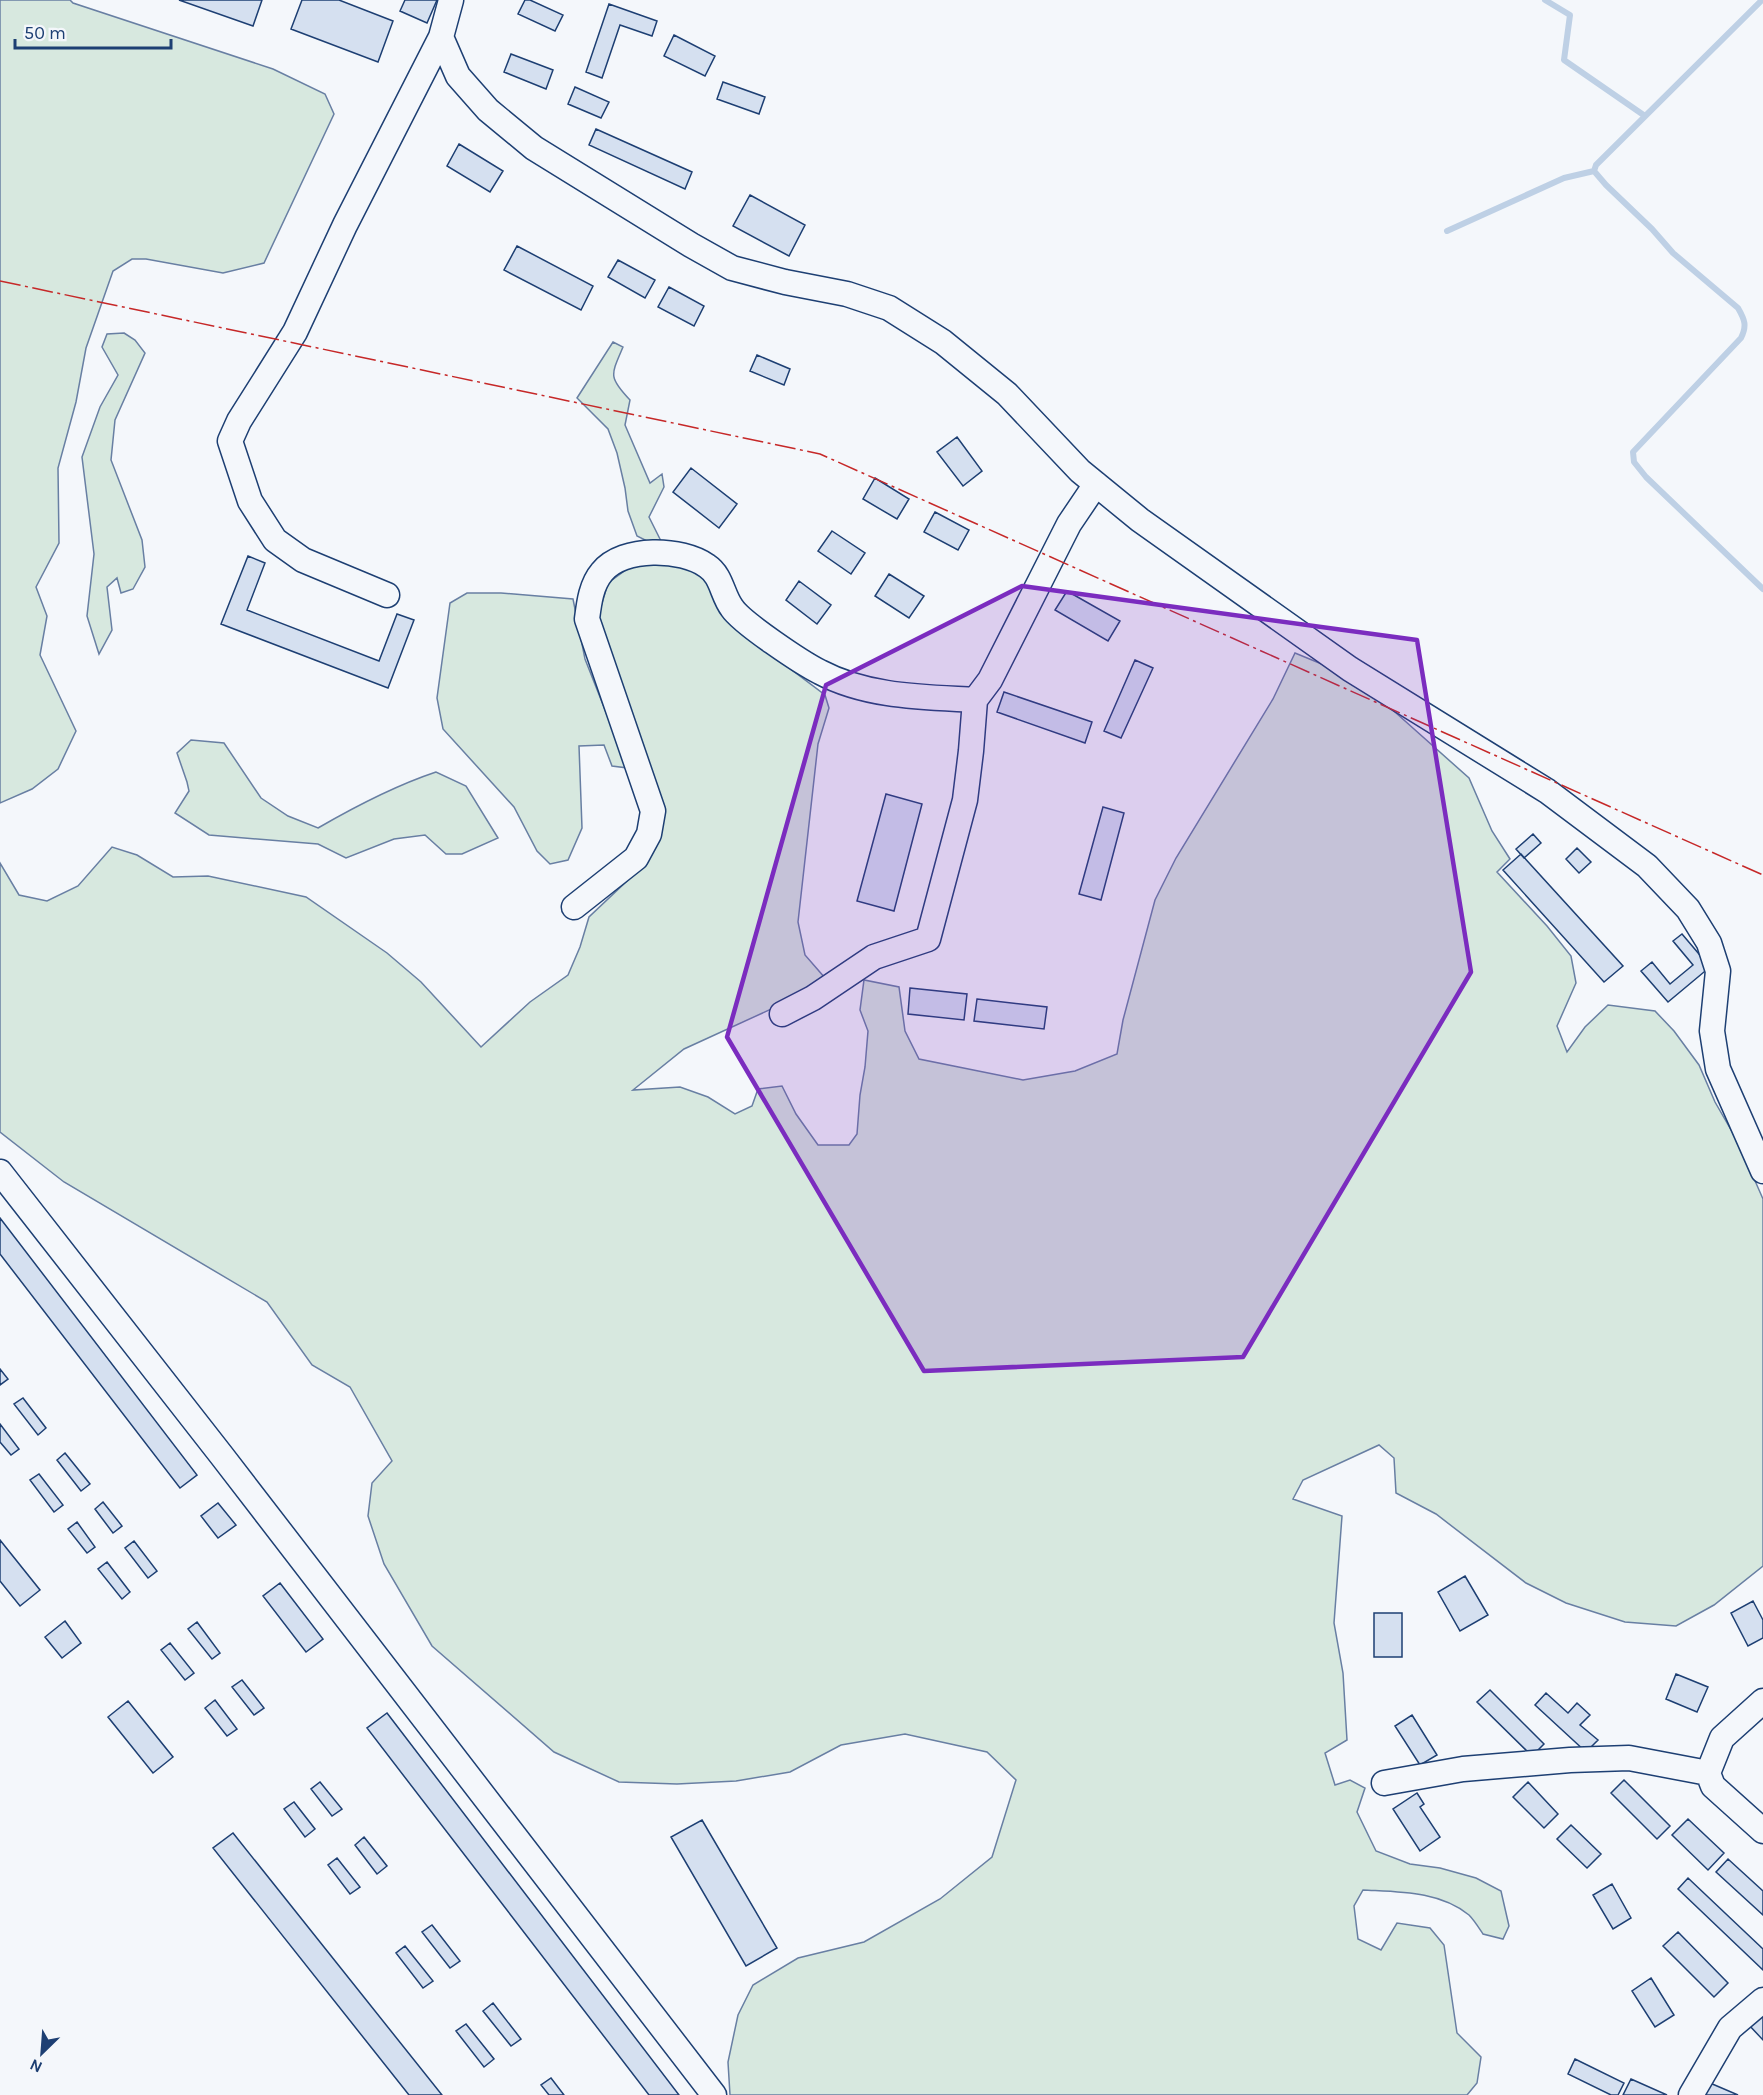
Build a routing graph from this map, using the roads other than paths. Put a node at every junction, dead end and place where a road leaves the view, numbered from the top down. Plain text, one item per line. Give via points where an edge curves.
1 (451, 0) edge
2 (441, 37) junction
3 (1096, 484) junction
4 (387, 595) dead end
5 (975, 700) junction
6 (574, 907) dead end
7 (782, 1014) dead end
8 (1763, 1171) edge
9 (0, 1172) edge
10 (1763, 1701) edge
11 (1708, 1773) junction
12 (1384, 1783) dead end
13 (1763, 1831) edge
14 (1763, 2000) edge
15 (714, 2095) edge
16 (1691, 2095) edge

1 - 2 street
2 - 3 street via 458,76 488,110 534,148 732,267 848,294 889,308 943,342 1007,394
2 - 4 street via 295,332 238,421 230,441 250,501 275,540 303,560
3 - 5 street via 1069,524 990,680
3 - 8 street via 1140,520 1350,669 1547,791 1647,866 1689,909 1709,943 1718,971 1712,1031 1718,1069
5 - 6 street via 872,692 820,672 732,610 717,574 706,565 680,554 645,552 622,559 602,571 587,619 653,812 649,834 636,858
5 - 7 street via 965,800 927,939 874,957
9 - 15 street
10 - 11 street via 1722,1738
11 - 12 street via 1629,1758 1463,1769
11 - 13 street via 1713,1786
14 - 16 street via 1730,2028

